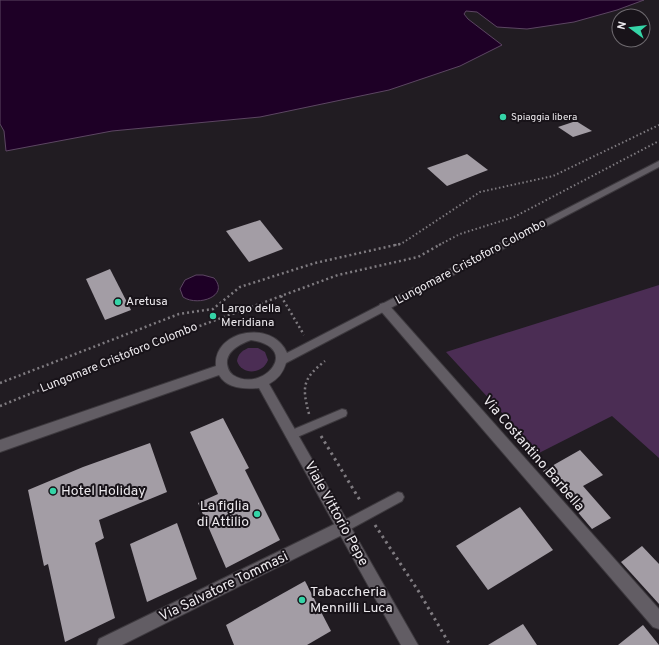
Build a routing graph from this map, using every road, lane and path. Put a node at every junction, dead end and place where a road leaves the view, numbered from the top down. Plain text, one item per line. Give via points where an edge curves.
1 (659, 125) edge
2 (659, 141) edge
3 (659, 164) edge
4 (281, 296) junction
5 (384, 308) junction
6 (304, 335) dead end
7 (283, 360) junction
8 (325, 361) dead end
9 (222, 369) junction
10 (262, 382) junction
11 (0, 383) edge
12 (0, 406) edge
13 (342, 413) dead end
14 (314, 425) junction
15 (291, 435) junction
16 (0, 446) edge
17 (398, 497) dead end
18 (368, 514) junction
19 (343, 528) junction
20 (659, 621) edge
21 (105, 645) edge
22 (410, 645) edge
23 (450, 645) edge

1 - 11 path via 553,176 480,192 401,244 315,262 240,287 213,309 179,314
2 - 4 path, Lungomare Cristoforo Colombo via 514,216 460,234 418,257 338,275
3 - 5 street, Lungomare Cristoforo Colombo
4 - 6 path
4 - 12 path, Lungomare Cristoforo Colombo
5 - 7 street, Lungomare Cristoforo Colombo
5 - 20 street, Via Costantino Barbella
7 - 9 street via 282,352 274,342 251,336 237,340 229,346 222,357
7 - 10 street via 274,376
8 - 14 path, Viale Vittorio Pepe via 308,375 304,385 303,393
9 - 10 street via 238,383
9 - 16 street
10 - 15 street, Viale Vittorio Pepe
13 - 14 lane
14 - 15 lane
14 - 18 path, Viale Vittorio Pepe
15 - 19 street, Viale Vittorio Pepe
17 - 18 lane
18 - 19 lane
18 - 23 path, Viale Vittorio Pepe
19 - 21 street, Via Salvatore Tommasi
19 - 22 street, Viale Vittorio Pepe

